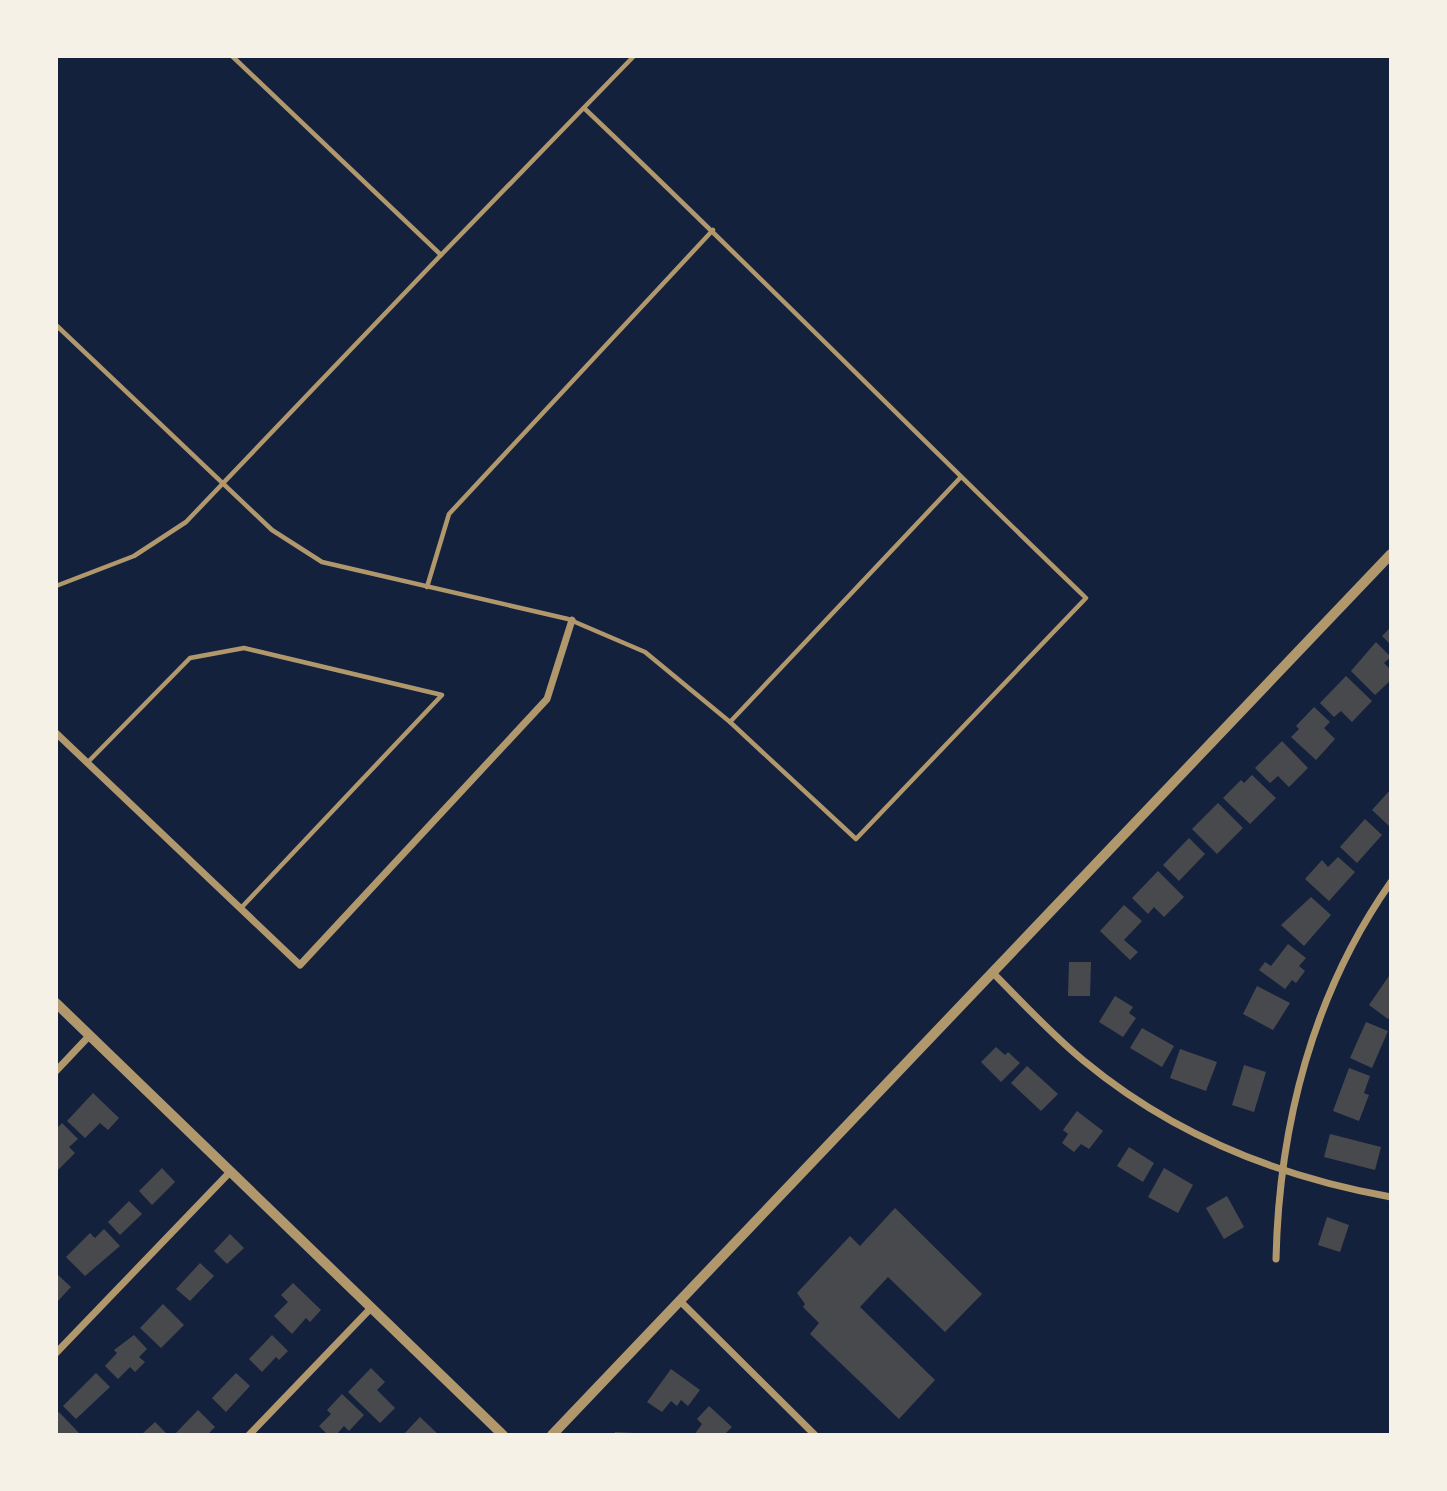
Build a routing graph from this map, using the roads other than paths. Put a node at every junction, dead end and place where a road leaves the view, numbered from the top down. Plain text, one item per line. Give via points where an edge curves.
1 (232, 56) edge
2 (634, 56) edge
3 (584, 108) junction
4 (713, 230) junction
5 (441, 255) junction
6 (56, 325) edge
7 (960, 478) junction
8 (222, 483) junction
9 (1391, 554) edge
10 (56, 586) edge
11 (427, 587) junction
12 (572, 620) junction
13 (730, 722) junction
14 (56, 733) edge
15 (88, 762) junction
16 (1391, 883) edge
17 (241, 908) junction
18 (992, 972) junction
19 (56, 1003) edge
20 (90, 1035) junction
21 (56, 1071) edge
22 (1281, 1169) junction
23 (230, 1172) junction
24 (1391, 1197) edge
25 (1276, 1259) dead end
26 (680, 1301) junction
27 (371, 1308) junction
28 (56, 1353) edge
29 (249, 1435) edge
30 (503, 1435) edge
31 (552, 1435) edge
32 (815, 1435) edge

1 - 5 lane
2 - 3 lane
3 - 4 lane
3 - 5 lane
4 - 7 lane
4 - 11 lane via 449,514
5 - 8 lane
6 - 8 lane
7 - 13 lane
7 - 13 lane via 1086,598 856,839
8 - 10 lane via 186,522 134,556
8 - 11 lane via 272,530 322,562
9 - 18 street
11 - 12 lane
12 - 13 lane via 645,652
12 - 17 street via 547,699 300,965
14 - 15 street
15 - 17 street
15 - 17 lane via 190,658 244,648 442,695
16 - 22 street via 1334,983 1310,1042
18 - 22 street via 1056,1036 1109,1080 1212,1143
18 - 26 street
19 - 20 street
20 - 21 street
20 - 23 street
22 - 24 street
22 - 25 street
23 - 27 street
23 - 28 street
26 - 31 street
26 - 32 street
27 - 29 street
27 - 30 street

